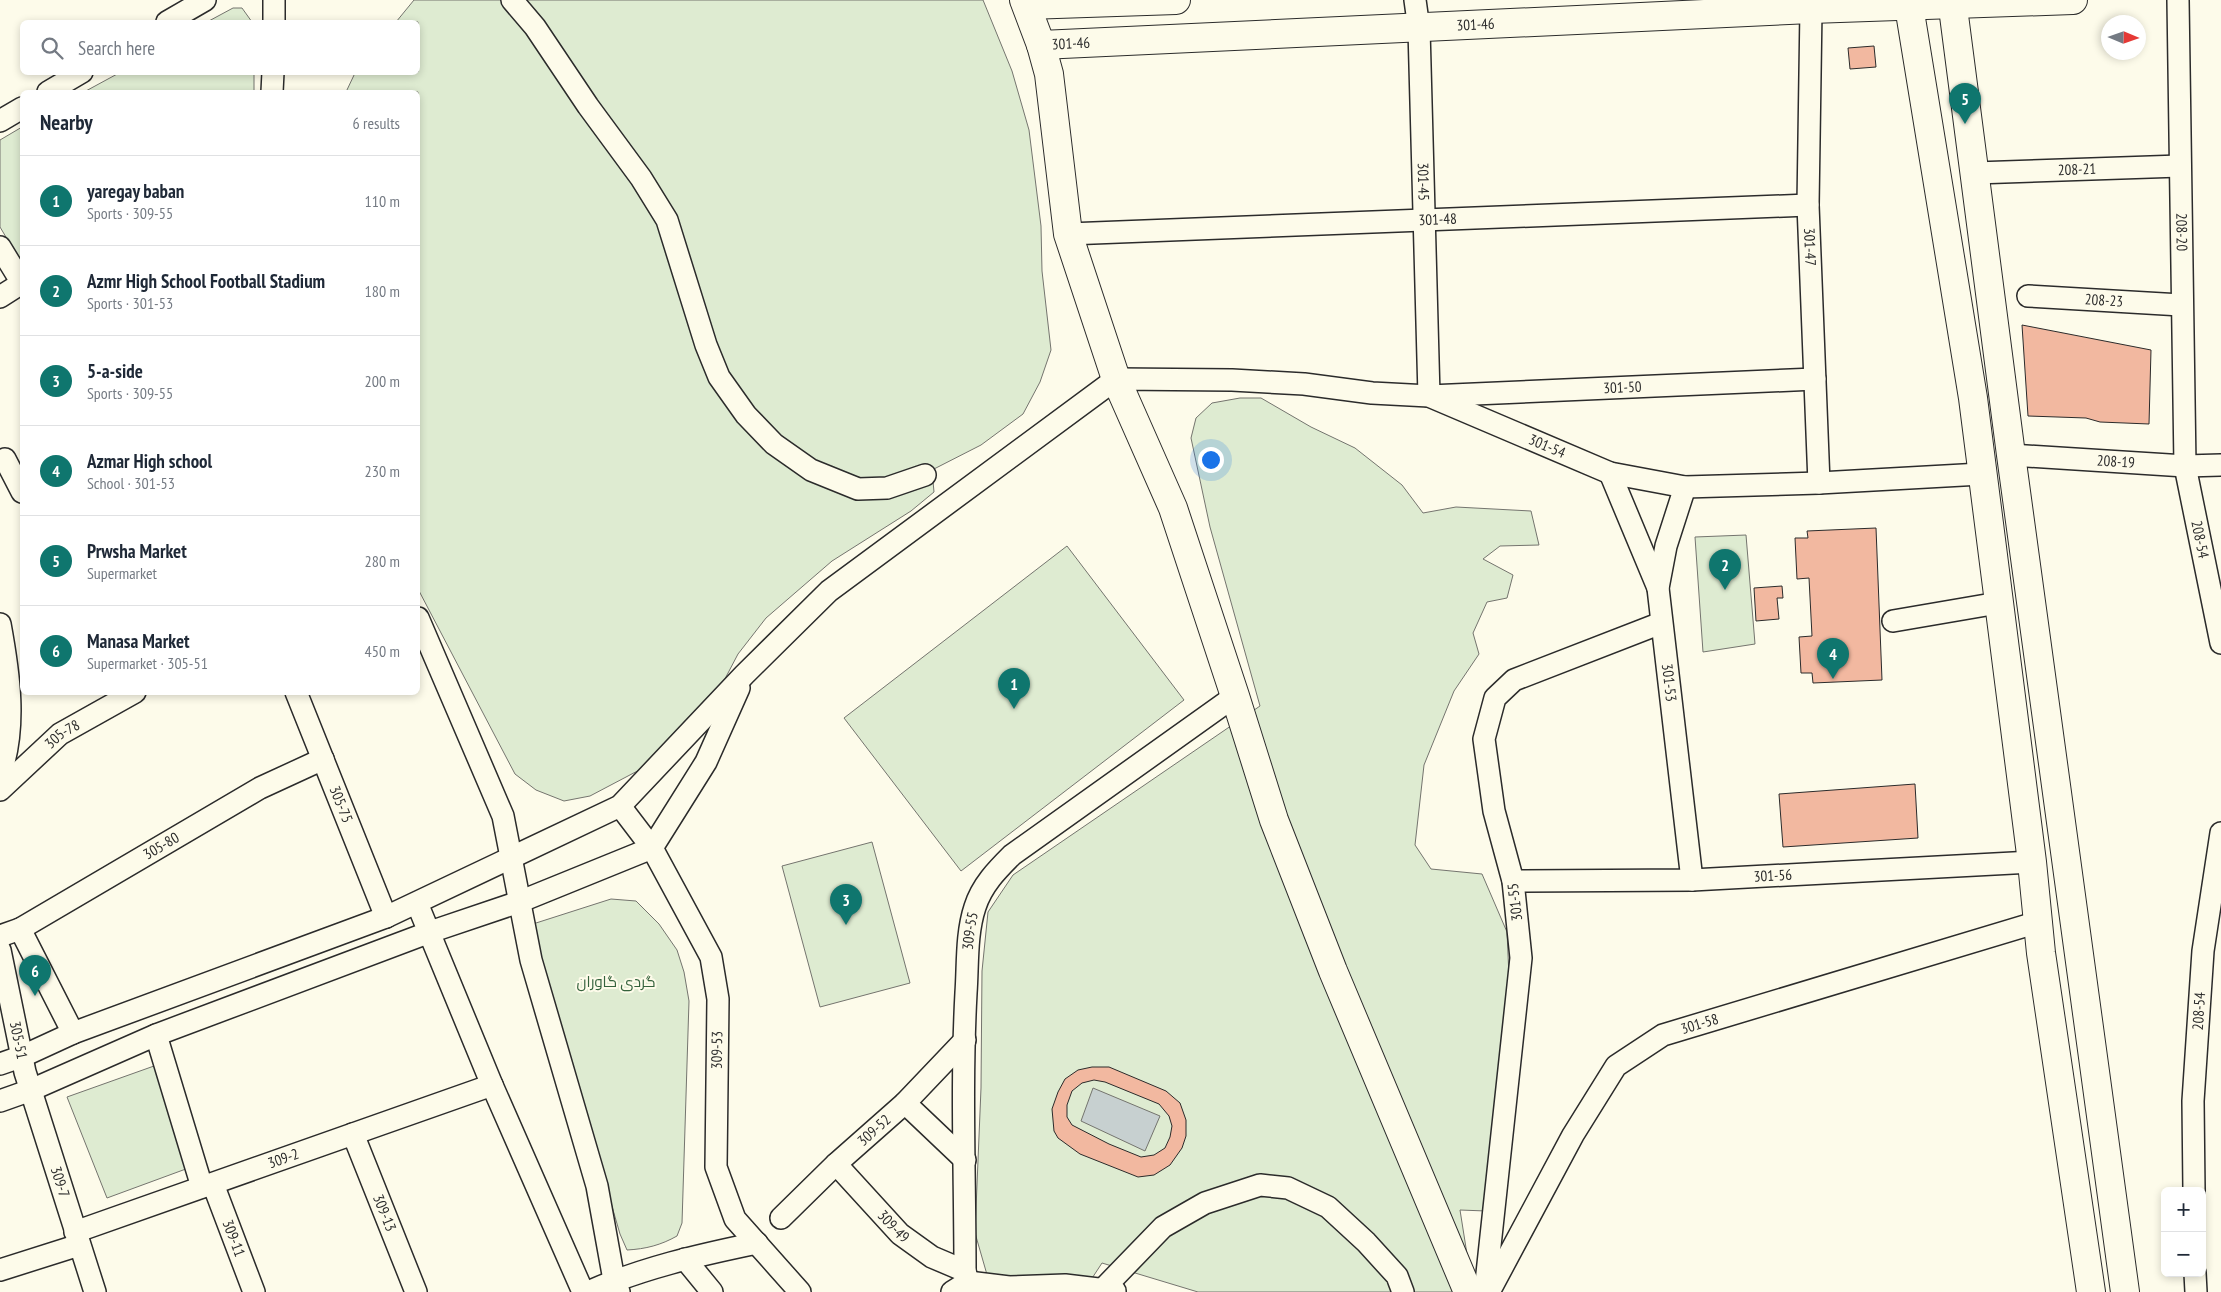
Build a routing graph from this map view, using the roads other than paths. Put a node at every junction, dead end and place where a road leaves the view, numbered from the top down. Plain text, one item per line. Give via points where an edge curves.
1 (205, 0) edge
2 (274, 0) edge
3 (512, 0) edge
4 (1176, 0) edge
5 (1415, 0) edge
6 (2073, 0) edge
7 (2178, 0) edge
8 (1026, 3) edge
9 (1953, 3) edge
10 (1909, 4) edge
11 (1810, 9) junction
12 (170, 20) edge
13 (274, 20) edge
14 (1419, 29) junction
15 (1042, 45) junction
16 (77, 75) edge
17 (273, 75) edge
18 (51, 90) edge
19 (272, 90) edge
20 (20, 109) edge
21 (0, 121) edge
22 (2180, 166) junction
23 (1974, 173) junction
24 (1808, 205) junction
25 (1424, 220) junction
26 (1068, 234) junction
27 (0, 247) edge
28 (20, 280) edge
29 (20, 284) edge
30 (2028, 296) dead end
31 (0, 297) edge
32 (2181, 305) junction
33 (1116, 379) junction
34 (1815, 379) junction
35 (1429, 396) junction
36 (2011, 455) junction
37 (9, 457) edge
38 (2185, 466) junction
39 (2221, 466) edge
40 (1610, 473) junction
41 (1981, 474) junction
42 (925, 475) dead end
43 (1820, 483) junction
44 (20, 487) edge
45 (1685, 487) junction
46 (1658, 588) junction
47 (1998, 604) junction
48 (1894, 621) dead end
49 (420, 623) edge
50 (1661, 623) junction
51 (0, 624) edge
52 (2221, 643) edge
53 (744, 675) junction
54 (128, 695) edge
55 (297, 695) edge
56 (1235, 696) junction
57 (323, 759) junction
58 (0, 775) edge
59 (0, 790) edge
60 (620, 806) junction
61 (2221, 833) edge
62 (652, 848) junction
63 (2219, 854) edge
64 (510, 857) junction
65 (2032, 862) junction
66 (1692, 880) junction
67 (1513, 881) junction
68 (519, 902) junction
69 (416, 903) junction
70 (386, 917) junction
71 (2038, 922) junction
72 (20, 928) junction
73 (430, 932) junction
74 (0, 936) edge
75 (0, 950) edge
76 (73, 1033) junction
77 (156, 1035) junction
78 (964, 1040) junction
79 (0, 1064) edge
80 (26, 1073) junction
81 (492, 1085) junction
82 (0, 1101) edge
83 (905, 1103) junction
84 (353, 1134) junction
85 (965, 1160) junction
86 (836, 1164) junction
87 (207, 1186) junction
88 (2194, 1187) edge
89 (781, 1218) dead end
90 (77, 1239) junction
91 (757, 1243) junction
92 (685, 1258) junction
93 (0, 1270) edge
94 (2195, 1277) edge
95 (964, 1284) edge
96 (616, 1286) edge
97 (1112, 1291) edge
98 (95, 1292) edge
99 (254, 1292) edge
100 (416, 1292) edge
101 (583, 1292) edge
102 (588, 1292) edge
103 (712, 1292) edge
104 (800, 1292) edge
105 (1403, 1292) edge
106 (1468, 1292) edge
107 (1487, 1292) edge
108 (2090, 1292) edge
109 (2125, 1292) edge
110 (2196, 1292) edge

1 - 12 street
2 - 13 street
3 - 42 street via 535,27 667,220 718,377 746,415 774,444 811,470 858,489 887,488
4 - 8 main road
5 - 14 street, 301-45
6 - 9 main road, 301-46
7 - 22 street, 208-20
8 - 15 main road
9 - 10 main road, 301-46
9 - 23 main road
10 - 11 main road, 301-46
10 - 41 main road via 1973,398
11 - 14 main road, 301-46
11 - 24 street, 301-47
14 - 15 main road, 301-46
14 - 25 street, 301-45
15 - 26 main road via 1049,74
16 - 18 street
17 - 19 street
20 - 21 street
22 - 23 street, 208-21
22 - 32 street, 208-20
23 - 36 main road
24 - 25 street, 301-48
24 - 34 street, 301-47
25 - 26 street, 301-48
25 - 35 street, 301-45
26 - 33 main road
27 - 28 street
29 - 31 street
30 - 32 street, 208-23
32 - 38 street, 208-20
33 - 35 street, 301-54 via 1232,380
33 - 53 street via 829,591
33 - 56 main road via 1173,508
34 - 35 street, 301-50
34 - 43 street, 301-47
35 - 40 street, 301-54
36 - 38 street, 208-19
36 - 109 main road
37 - 44 street
38 - 39 street, 208-19
38 - 52 street, 208-54
40 - 45 street, 301-54
40 - 46 street
41 - 43 street, 301-54
41 - 47 main road
43 - 45 street, 301-54
45 - 46 street, 301-53 via 1666,546
46 - 50 street, 301-53
47 - 48 street
47 - 65 main road
49 - 64 street via 503,816
50 - 66 street, 301-53
50 - 67 street, 301-55 via 1514,680 1496,698 1484,739 1494,811
51 - 58 street via 11,708 6,757
53 - 60 street
53 - 62 street via 706,762
54 - 59 street, 305-78 via 60,734
55 - 57 street, 305-75
56 - 78 street, 309-55 via 1012,855 996,871 975,907 969,937
56 - 106 main road via 1274,820 1333,971
57 - 70 street, 305-75
57 - 72 street, 305-80 via 260,788
60 - 62 street, 309-53
60 - 64 street
61 - 63 street, 208-54
62 - 68 street
62 - 91 street, 309-53 via 712,957 718,1000 716,1167 735,1220
63 - 88 street, 208-54 via 2203,950 2193,1101
64 - 68 street
64 - 69 street
65 - 66 street, 301-56
65 - 71 main road
66 - 67 street, 301-56
67 - 107 street, 301-55 via 1521,958
68 - 73 street
68 - 96 street via 531,960 597,1186
69 - 70 street
69 - 73 street
70 - 76 street
71 - 107 street, 301-58 via 1663,1035 1616,1066 1573,1135
71 - 108 main road
72 - 74 street, 305-80
72 - 76 street
73 - 77 street
73 - 81 street
75 - 80 street, 305-51
76 - 80 street
77 - 80 street
77 - 87 street, 309-11
78 - 83 street, 309-52
78 - 85 street, 309-55
79 - 80 street
80 - 82 street
80 - 90 street, 309-7
81 - 84 street, 309-2
81 - 101 street
83 - 85 street
83 - 86 street, 309-52
84 - 87 street, 309-2
84 - 100 street, 309-13
85 - 95 street, 309-55
86 - 89 street, 309-52
86 - 95 street, 309-49 via 900,1234
87 - 90 street, 309-2
87 - 99 street, 309-11
90 - 93 street, 309-2
90 - 98 street, 309-7
91 - 92 street
91 - 104 street, 309-53
92 - 96 street
92 - 103 street
94 - 110 street
95 - 97 street, 309-49 via 1009,1288 1065,1285
96 - 102 street
97 - 105 street via 1163,1227 1205,1203 1260,1185 1288,1188 1328,1207 1397,1276

